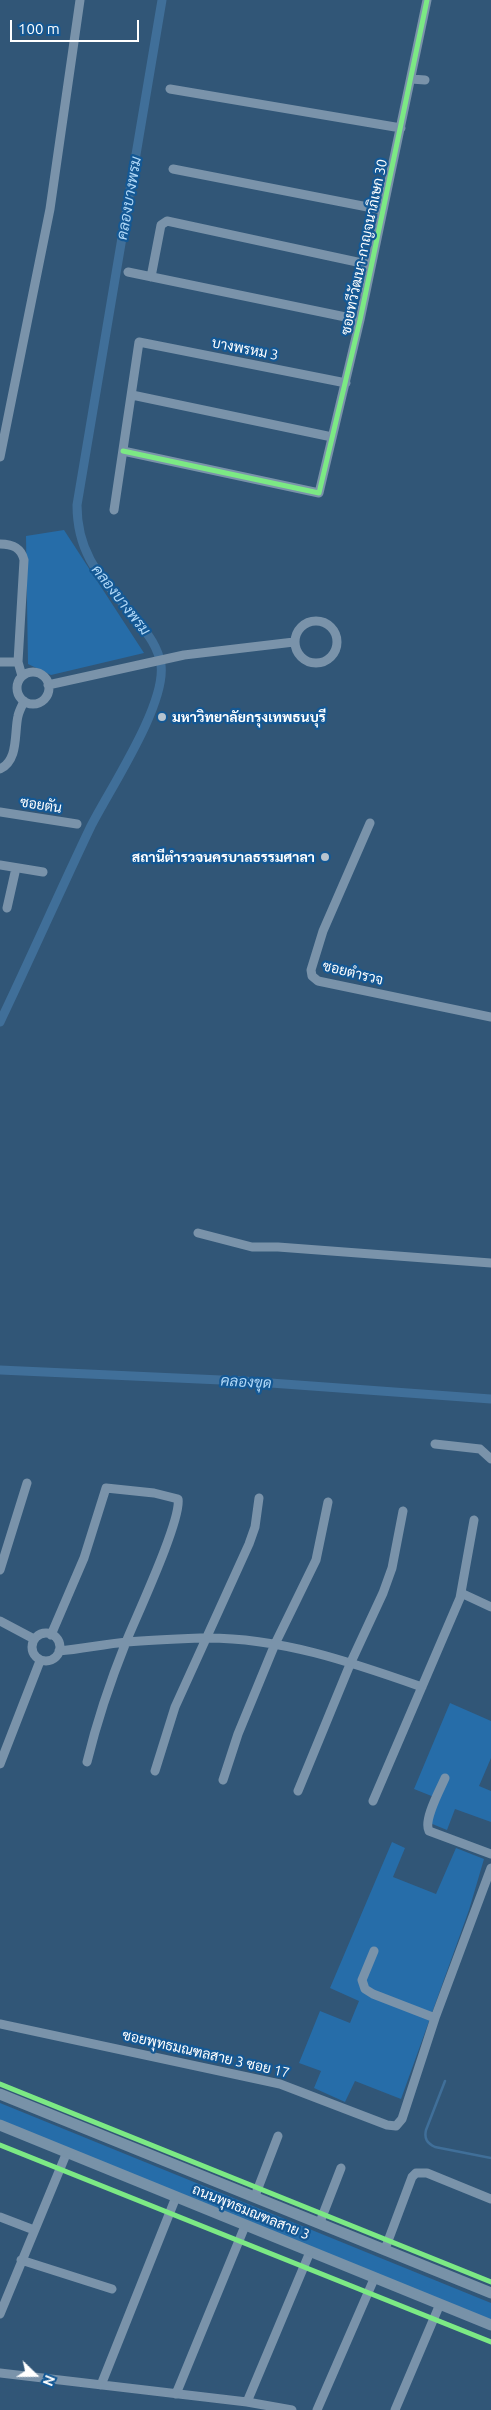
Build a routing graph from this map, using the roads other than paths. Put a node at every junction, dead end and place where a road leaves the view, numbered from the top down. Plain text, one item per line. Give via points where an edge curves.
1 (80, 0) edge
2 (427, 0) edge
3 (411, 79) junction
4 (425, 80) dead end
5 (170, 89) dead end
6 (401, 128) junction
7 (173, 169) dead end
8 (383, 210) junction
9 (371, 265) junction
10 (128, 272) dead end
11 (151, 277) junction
12 (360, 320) junction
13 (346, 383) junction
14 (132, 395) junction
15 (332, 437) junction
16 (123, 451) junction
17 (0, 457) edge
18 (114, 510) dead end
19 (0, 544) edge
20 (294, 642) junction
21 (0, 662) edge
22 (18, 662) junction
23 (22, 676) junction
24 (48, 685) junction
25 (24, 701) junction
26 (0, 769) edge
27 (0, 812) edge
28 (370, 823) dead end
29 (77, 824) dead end
30 (0, 865) edge
31 (16, 868) junction
32 (43, 872) dead end
33 (7, 908) dead end
34 (491, 1017) edge
35 (198, 1234) dead end
36 (491, 1263) edge
37 (435, 1444) dead end
38 (491, 1459) edge
39 (27, 1483) dead end
40 (258, 1498) dead end
41 (328, 1502) dead end
42 (403, 1511) dead end
43 (474, 1520) dead end
44 (0, 1570) edge
45 (461, 1593) junction
46 (491, 1607) edge
47 (0, 1621) edge
48 (52, 1635) junction
49 (205, 1638) junction
50 (34, 1640) junction
51 (126, 1642) junction
52 (275, 1644) junction
53 (59, 1651) junction
54 (40, 1660) junction
55 (351, 1662) junction
56 (422, 1687) junction
57 (87, 1762) dead end
58 (0, 1764) edge
59 (155, 1771) dead end
60 (445, 1778) dead end
61 (223, 1780) dead end
62 (298, 1791) dead end
63 (374, 1801) dead end
64 (491, 1854) edge
65 (491, 1868) edge
66 (374, 1952) dead end
67 (436, 2018) junction
68 (0, 2024) edge
69 (0, 2094) edge
70 (0, 2125) edge
71 (278, 2136) dead end
72 (67, 2152) junction
73 (341, 2168) dead end
74 (255, 2196) junction
75 (176, 2197) junction
76 (491, 2199) edge
77 (0, 2217) edge
78 (320, 2222) junction
79 (245, 2226) junction
80 (34, 2230) junction
81 (385, 2249) junction
82 (310, 2252) junction
83 (21, 2260) junction
84 (374, 2279) junction
85 (112, 2289) dead end
86 (490, 2290) edge
87 (440, 2304) junction
88 (0, 2314) edge
89 (491, 2325) edge
90 (0, 2373) edge
91 (101, 2385) junction
92 (176, 2394) junction
93 (247, 2402) junction
94 (292, 2410) edge
95 (318, 2410) edge
96 (395, 2410) edge

1 - 17 street via 50,209
2 - 3 street, ซอยทวีวัฒนา-กาญจนาภิเษก 30
3 - 4 street
3 - 6 street, ซอยทวีวัฒนา-กาญจนาภิเษก 30
5 - 6 street
6 - 8 street, ซอยทวีวัฒนา-กาญจนาภิเษก 30
7 - 8 street
8 - 9 street, ซอยทวีวัฒนา-กาญจนาภิเษก 30
9 - 11 street via 167,221 161,225
9 - 12 street, ซอยทวีวัฒนา-กาญจนาภิเษก 30
10 - 11 street
11 - 12 street
12 - 13 street, ซอยทวีวัฒนา-กาญจนาภิเษก 30
13 - 14 street, บางพรหม 3 via 139,342
13 - 15 street, ซอยทวีวัฒนา-กาญจนาภิเษก 30
14 - 15 street
14 - 16 street
15 - 16 street, ซอยทวีวัฒนา-กาญจนาภิเษก 30 via 319,493
16 - 18 street
19 - 22 street via 15,546 24,560
20 - 20 street via 299,628 314,620 333,628 337,643 333,656 316,664 302,658
20 - 24 street via 184,655
21 - 22 street
22 - 23 street
23 - 24 street via 37,673 45,678
23 - 25 street via 17,690
24 - 25 street via 47,694 41,701 31,704
25 - 26 street via 18,715 12,757
27 - 29 street, ซอยตัน
28 - 34 street, ซอยตำรวจ via 323,931 312,976 318,981
30 - 31 street
31 - 32 street
31 - 33 street
35 - 36 street via 252,1247
37 - 38 street via 480,1449
39 - 44 street
40 - 49 street via 255,1527
41 - 52 street via 316,1560
42 - 55 street via 392,1568
43 - 45 street
45 - 46 street
45 - 56 street
47 - 50 street
48 - 50 street via 40,1634
48 - 51 street via 84,1558 106,1488 174,1496 179,1501 167,1541
48 - 53 street via 59,1643
49 - 51 street
49 - 52 street
49 - 59 street via 175,1707
50 - 54 street via 32,1652
51 - 53 street
51 - 57 street via 100,1712
52 - 55 street
52 - 61 street
53 - 54 street via 52,1660
54 - 58 street
55 - 56 street
55 - 62 street
56 - 63 street
60 - 64 street via 428,1819 429,1831
65 - 67 street, ซอยพุทธมณฑลสาย 3 ซอย 17
66 - 67 street via 362,1980 366,1989
67 - 68 street, ซอยพุทธมณฑลสาย 3 ซอย 17 via 402,2118 392,2126 280,2084
69 - 74 main road, ถนนพุทธมณฑลสาย 3
70 - 72 main road, ถนนพุทธมณฑลสาย 3
71 - 74 street
72 - 75 main road, ถนนพุทธมณฑลสาย 3
72 - 80 street
73 - 78 street
74 - 78 main road, ถนนพุทธมณฑลสาย 3
75 - 79 main road, ถนนพุทธมณฑลสาย 3
75 - 91 street
76 - 81 street via 427,2173 416,2173
77 - 80 street
78 - 81 main road, ถนนพุทธมณฑลสาย 3
79 - 82 main road, ถนนพุทธมณฑลสาย 3
79 - 92 street
80 - 83 street
81 - 86 main road, ถนนพุทธมณฑลสาย 3
82 - 84 main road, ถนนพุทธมณฑลสาย 3
82 - 93 street
83 - 85 street
83 - 88 street
84 - 87 main road, ถนนพุทธมณฑลสาย 3
84 - 95 street
87 - 89 main road, ถนนพุทธมณฑลสาย 3
87 - 96 street
90 - 91 street
91 - 92 street
92 - 93 street
93 - 94 street

